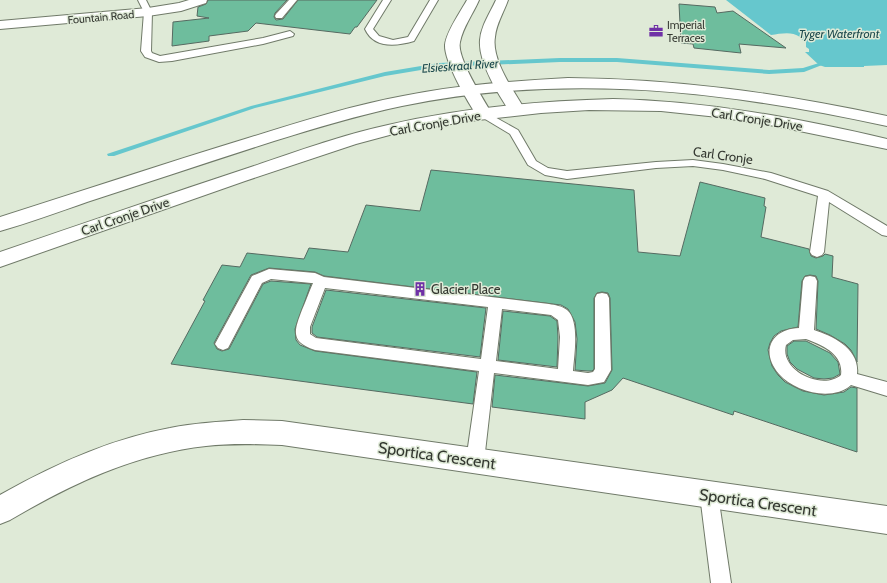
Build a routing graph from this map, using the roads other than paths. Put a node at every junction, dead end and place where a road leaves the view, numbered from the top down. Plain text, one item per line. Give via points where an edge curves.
1 (142, 0) edge
2 (201, 0) edge
3 (293, 0) edge
4 (387, 0) edge
5 (434, 0) edge
6 (473, 0) edge
7 (502, 0) edge
8 (148, 12) junction
9 (278, 16) dead end
10 (0, 25) edge
11 (290, 34) dead end
12 (504, 87) junction
13 (471, 91) junction
14 (517, 110) junction
15 (484, 114) junction
16 (887, 121) edge
17 (514, 132) junction
18 (887, 144) edge
19 (824, 194) junction
20 (0, 224) edge
21 (887, 232) edge
22 (817, 252) dead end
23 (0, 260) edge
24 (810, 281) dead end
25 (320, 282) junction
26 (602, 298) dead end
27 (496, 303) junction
28 (806, 334) junction
29 (223, 344) dead end
30 (488, 366) junction
31 (565, 376) junction
32 (848, 378) junction
33 (887, 390) edge
34 (475, 460) junction
35 (709, 495) junction
36 (0, 510) edge
37 (887, 520) edge
38 (721, 583) edge

1 - 8 lane
2 - 8 main road, Fountain Road via 181,7
3 - 9 lane
4 - 5 lane via 369,29 376,38 387,42 411,39
6 - 13 main road via 452,44 453,52
7 - 12 main road via 487,41 488,53
8 - 10 main road, Fountain Road
8 - 11 lane via 146,51 159,59
12 - 13 main road, Carl Cronje Drive
12 - 14 main road
12 - 16 main road, Carl Cronje Drive via 586,83 674,86 783,100
13 - 15 main road
13 - 20 main road, Carl Cronje Drive via 402,101 270,137
14 - 15 main road, Carl Cronje Drive
14 - 17 lane
14 - 18 main road, Carl Cronje Drive via 617,105 661,106 766,119
15 - 17 lane, Carl Cronje
15 - 23 main road, Carl Cronje Drive via 388,130 305,155
17 - 19 lane, Carl Cronje via 532,163 545,171 567,175 693,163 767,176
19 - 21 lane, Carl Cronje
19 - 22 lane
24 - 28 lane
25 - 27 lane
25 - 29 lane via 315,278 276,274 269,274 257,280
25 - 30 lane via 303,327 304,338 309,342
26 - 31 lane via 602,374 594,379
27 - 30 lane
27 - 31 lane via 549,309 562,314 568,325
28 - 32 lane via 825,339 840,351 849,365
28 - 32 lane via 790,334 779,342 777,354 784,369 800,381 819,388 837,387
30 - 31 lane
30 - 34 lane
32 - 33 lane
34 - 35 main road, Sportica Crescent
34 - 36 main road, Sportica Crescent via 282,433 253,431 201,434 143,445 106,458 67,473
35 - 37 main road, Sportica Crescent
35 - 38 lane

